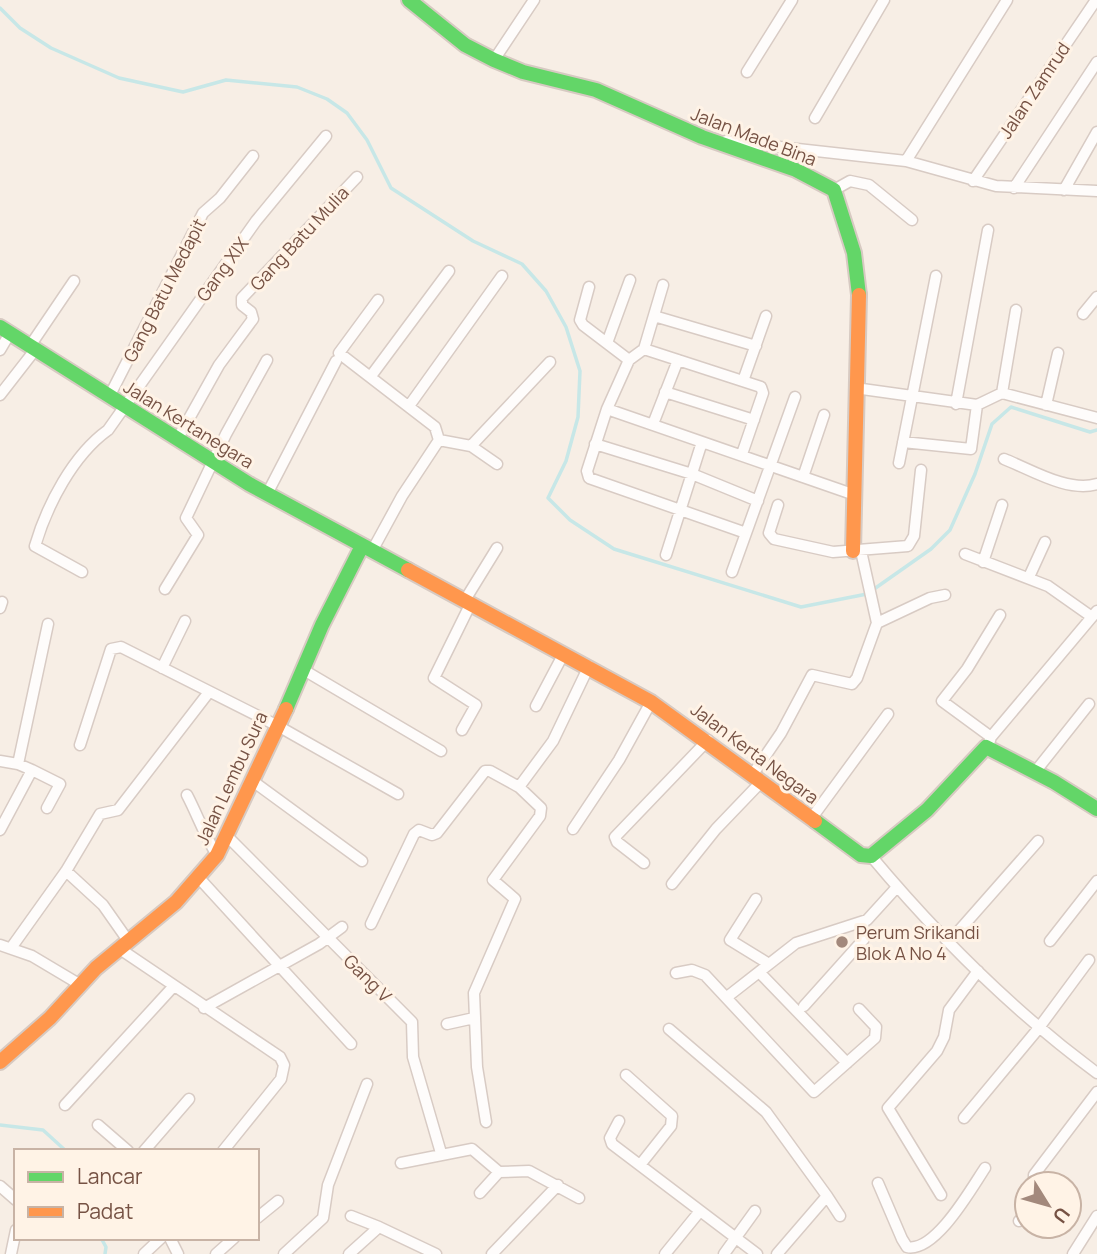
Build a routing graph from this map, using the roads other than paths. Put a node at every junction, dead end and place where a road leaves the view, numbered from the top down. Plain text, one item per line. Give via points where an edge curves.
1 (409, 0) edge
2 (534, 0) edge
3 (792, 0) edge
4 (884, 0) edge
5 (1007, 0) edge
6 (1096, 0) edge
7 (494, 60) junction
8 (1097, 62) edge
9 (747, 72) dead end
10 (815, 118) dead end
11 (1097, 132) edge
12 (326, 136) dead end
13 (702, 138) junction
14 (253, 156) dead end
15 (906, 160) junction
16 (357, 177) dead end
17 (973, 181) junction
18 (1014, 188) junction
19 (834, 190) junction
20 (1064, 190) junction
21 (1097, 191) edge
22 (912, 220) dead end
23 (988, 230) dead end
24 (449, 271) dead end
25 (502, 276) dead end
26 (936, 276) dead end
27 (630, 280) dead end
28 (75, 281) dead end
29 (663, 285) dead end
30 (589, 287) dead end
31 (1097, 297) edge
32 (378, 300) dead end
33 (1016, 310) dead end
34 (1083, 314) dead end
35 (654, 316) junction
36 (766, 316) dead end
37 (5, 330) edge
38 (607, 343) junction
39 (756, 346) junction
40 (33, 348) junction
41 (644, 349) junction
42 (0, 350) edge
43 (1058, 353) dead end
44 (267, 360) dead end
45 (629, 360) junction
46 (678, 360) junction
47 (336, 361) dead end
48 (550, 362) dead end
49 (371, 376) junction
50 (743, 381) junction
51 (855, 388) junction
52 (665, 392) junction
53 (1002, 393) junction
54 (0, 395) edge
55 (109, 397) junction
56 (795, 397) dead end
57 (911, 398) junction
58 (956, 404) junction
59 (977, 405) junction
60 (1046, 405) junction
61 (124, 406) junction
62 (409, 407) junction
63 (607, 408) junction
64 (824, 415) dead end
65 (1097, 418) edge
66 (754, 420) junction
67 (653, 424) junction
68 (177, 440) junction
69 (439, 440) junction
70 (702, 442) junction
71 (903, 442) junction
72 (596, 444) junction
73 (471, 446) junction
74 (742, 454) junction
75 (1004, 459) dead end
76 (213, 462) junction
77 (899, 463) dead end
78 (498, 464) dead end
79 (771, 465) junction
80 (921, 470) dead end
81 (692, 474) junction
82 (803, 477) junction
83 (1097, 484) edge
84 (267, 494) junction
85 (855, 495) junction
86 (758, 501) junction
87 (778, 505) dead end
88 (1002, 505) dead end
89 (680, 509) junction
90 (746, 533) junction
91 (1045, 542) dead end
92 (497, 548) dead end
93 (367, 549) junction
94 (857, 551) junction
95 (965, 554) dead end
96 (666, 555) dead end
97 (984, 562) junction
98 (82, 572) dead end
99 (732, 572) dead end
100 (1029, 577) junction
101 (165, 589) dead end
102 (945, 595) dead end
103 (468, 602) junction
104 (1095, 614) edge
105 (1000, 615) dead end
106 (185, 621) dead end
107 (877, 623) junction
108 (48, 624) dead end
109 (564, 653) junction
110 (589, 666) junction
111 (162, 668) junction
112 (302, 669) junction
113 (209, 692) junction
114 (651, 702) junction
115 (1089, 704) dead end
116 (536, 706) dead end
117 (888, 714) dead end
118 (278, 726) junction
119 (462, 730) dead end
120 (708, 740) junction
121 (990, 742) junction
122 (80, 745) dead end
123 (441, 751) dead end
124 (0, 761) edge
125 (18, 764) junction
126 (32, 770) junction
127 (1035, 772) junction
128 (758, 777) junction
129 (254, 782) junction
130 (519, 788) junction
131 (398, 794) dead end
132 (187, 795) dead end
133 (1095, 805) edge
134 (47, 808) dead end
135 (811, 819) junction
136 (573, 829) dead end
137 (0, 830) edge
138 (228, 837) junction
139 (1038, 841) dead end
140 (217, 855) junction
141 (871, 856) junction
142 (362, 861) dead end
143 (644, 863) dead end
144 (66, 871) junction
145 (199, 878) junction
146 (1097, 881) edge
147 (672, 884) dead end
148 (897, 887) junction
149 (756, 899) dead end
150 (863, 922) junction
151 (371, 924) dead end
152 (342, 927) dead end
153 (328, 939) junction
154 (950, 942) junction
155 (1049, 942) dead end
156 (0, 945) edge
157 (124, 946) junction
158 (11, 948) junction
159 (1090, 960) dead end
160 (769, 964) junction
161 (278, 967) junction
162 (978, 971) junction
163 (759, 972) junction
164 (676, 973) dead end
165 (79, 984) junction
166 (172, 988) junction
167 (727, 997) junction
168 (804, 1006) dead end
169 (204, 1009) junction
170 (859, 1009) dead end
171 (474, 1018) junction
172 (447, 1024) dead end
173 (669, 1029) dead end
174 (1038, 1029) junction
175 (351, 1044) dead end
176 (0, 1062) edge
177 (847, 1063) junction
178 (1097, 1073) edge
179 (626, 1075) dead end
180 (367, 1084) dead end
181 (1097, 1092) edge
182 (189, 1098) dead end
183 (65, 1105) dead end
184 (964, 1118) dead end
185 (618, 1121) dead end
186 (486, 1122) dead end
187 (98, 1125) dead end
188 (126, 1149) edge
189 (146, 1149) edge
190 (225, 1149) edge
191 (441, 1153) junction
192 (401, 1163) dead end
193 (640, 1165) junction
194 (985, 1168) dead end
195 (1038, 1170) edge
196 (499, 1171) junction
197 (878, 1183) dead end
198 (558, 1185) junction
199 (0, 1186) edge
200 (480, 1193) dead end
201 (941, 1195) dead end
202 (827, 1196) junction
203 (14, 1198) edge
204 (579, 1198) dead end
205 (278, 1200) dead end
206 (700, 1211) junction
207 (755, 1211) dead end
208 (259, 1216) edge
209 (351, 1216) dead end
210 (840, 1216) dead end
211 (1097, 1216) edge
212 (379, 1227) junction
213 (735, 1237) junction
214 (159, 1240) edge
215 (232, 1240) edge
216 (928, 1242) junction
217 (144, 1254) edge
218 (216, 1254) edge
219 (284, 1254) edge
220 (349, 1254) edge
221 (436, 1254) edge
222 (492, 1254) edge
223 (664, 1254) edge
224 (724, 1254) edge
225 (757, 1254) edge
226 (777, 1254) edge
227 (934, 1254) edge
228 (1073, 1254) edge

1 - 7 street, Jalan Made Bina via 465,45
2 - 7 street
3 - 9 street
4 - 10 street
5 - 15 street
6 - 17 street, Jalan Zamrud
7 - 13 street, Jalan Made Bina via 596,90
8 - 18 street
11 - 20 street
12 - 61 street, Gang XIX via 256,221
13 - 15 street
13 - 19 street, Jalan Made Bina via 796,170
14 - 55 street, Gang Batu Medapit via 200,217
15 - 17 street
16 - 68 street, Gang Batu Mulia via 242,298 253,319 219,365
17 - 18 street
18 - 20 street
19 - 22 street via 850,181 869,185
19 - 51 street via 854,253 859,292
20 - 21 street
23 - 58 street
24 - 49 street
25 - 62 street
26 - 57 street
27 - 38 street
28 - 40 street
29 - 35 street
30 - 38 street via 580,320
31 - 34 street
32 - 49 street via 339,353
33 - 53 street
35 - 39 street
35 - 41 street
36 - 39 street
37 - 40 street, Jalan Kertanegara
37 - 42 street
38 - 45 street
39 - 50 street
40 - 54 street
40 - 55 street, Jalan Kertanegara
41 - 45 street
41 - 46 street
43 - 60 street
44 - 76 street
45 - 63 street
46 - 50 street
46 - 52 street
47 - 84 street
48 - 73 street
49 - 62 street
50 - 66 street via 763,390
51 - 57 street
51 - 85 street
52 - 66 street
52 - 67 street
53 - 59 street
53 - 60 street
55 - 61 street, Jalan Kertanegara
56 - 79 street
57 - 58 street
57 - 71 street
58 - 59 street
59 - 71 street via 971,449
60 - 65 street
61 - 68 street, Jalan Kertanegara
61 - 98 street, Gang XIX via 72,470 35,544 38,551
62 - 69 street via 435,427
63 - 67 street
63 - 72 street
64 - 82 street
66 - 74 street
67 - 70 street
68 - 76 street, Jalan Kertanegara
69 - 73 street
69 - 93 street
70 - 74 street
70 - 81 street
71 - 77 street
72 - 81 street
72 - 89 street via 589,478
73 - 78 street
74 - 79 street
75 - 83 street via 1065,483
76 - 84 street, Jalan Kertanegara
76 - 101 street via 186,518 198,535
79 - 82 street
79 - 86 street
80 - 94 street via 912,543
81 - 86 street
81 - 89 street
82 - 85 street
84 - 93 street, Jalan Kertanegara
85 - 94 street
86 - 90 street
87 - 94 street via 769,533 772,537 833,552
88 - 97 street
89 - 90 street
89 - 96 street
90 - 99 street
91 - 100 street
92 - 103 street
93 - 103 street, Jalan Kerta Negara
93 - 112 street, Jalan Lembu Sura
94 - 107 street
95 - 97 street
97 - 100 street
100 - 104 street
102 - 107 street
103 - 109 street, Jalan Kerta Negara
103 - 119 street via 434,678 476,705
104 - 121 street
105 - 121 street via 942,701
106 - 111 street
107 - 128 street via 852,684 812,675
108 - 125 street
109 - 110 street, Jalan Kerta Negara
109 - 116 street
110 - 114 street, Jalan Kerta Negara
110 - 130 street via 553,741
111 - 113 street
111 - 122 street via 113,647
112 - 118 street, Jalan Lembu Sura
112 - 123 street
113 - 118 street
113 - 144 street via 118,810 100,814
114 - 120 street, Jalan Kerta Negara
114 - 136 street
115 - 127 street
117 - 135 street
118 - 129 street, Jalan Lembu Sura
118 - 131 street
120 - 128 street, Jalan Kerta Negara
120 - 143 street via 615,837
121 - 127 street
121 - 141 street via 915,821
124 - 125 street
125 - 126 street
126 - 134 street via 60,784
126 - 137 street
127 - 133 street
128 - 135 street, Jalan Kerta Negara
128 - 147 street
129 - 138 street, Jalan Lembu Sura
129 - 142 street
130 - 151 street via 485,771 437,833 416,832
130 - 171 street via 542,811 493,880 515,899 477,983
132 - 140 street via 200,830
135 - 141 street, Jalan Kerta Negara via 857,853
138 - 140 street, Jalan Lembu Sura
138 - 153 street, Gang V
139 - 154 street
140 - 145 street, Jalan Lembu Sura
141 - 148 street
144 - 157 street via 103,905
144 - 158 street
145 - 157 street, Jalan Lembu Sura
145 - 161 street
146 - 155 street
148 - 150 street
148 - 154 street
149 - 160 street via 730,940
150 - 160 street via 796,943
150 - 168 street via 864,939
152 - 153 street
153 - 161 street
153 - 191 street, Gang V via 414,1027 413,1057
154 - 162 street
156 - 158 street
157 - 165 street, Jalan Lembu Sura
157 - 166 street
158 - 165 street
159 - 174 street
160 - 163 street
161 - 169 street
161 - 175 street
162 - 174 street
162 - 201 street via 949,1010 937,1051 888,1108
163 - 167 street
163 - 177 street
164 - 167 street via 699,971
165 - 176 street, Jalan Lembu Sura
166 - 169 street
166 - 183 street
167 - 177 street via 811,1091 818,1090
169 - 190 street via 280,1057 284,1065 281,1079
170 - 177 street via 876,1032
171 - 172 street
171 - 186 street
173 - 202 street via 766,1112
174 - 178 street
174 - 184 street
179 - 193 street via 672,1116 671,1126
180 - 219 street via 328,1185 323,1218
181 - 195 street
182 - 189 street
185 - 193 street via 610,1140
187 - 188 street
191 - 192 street
191 - 196 street via 472,1149
193 - 206 street
194 - 216 street via 955,1213
196 - 198 street via 529,1171
196 - 200 street
197 - 216 street via 907,1247
198 - 204 street
198 - 222 street
199 - 203 street
202 - 210 street
202 - 226 street
205 - 208 street
206 - 213 street
206 - 223 street
207 - 213 street
209 - 212 street
211 - 228 street
212 - 220 street
212 - 221 street
213 - 224 street
213 - 225 street
214 - 217 street
215 - 218 street
216 - 227 street

